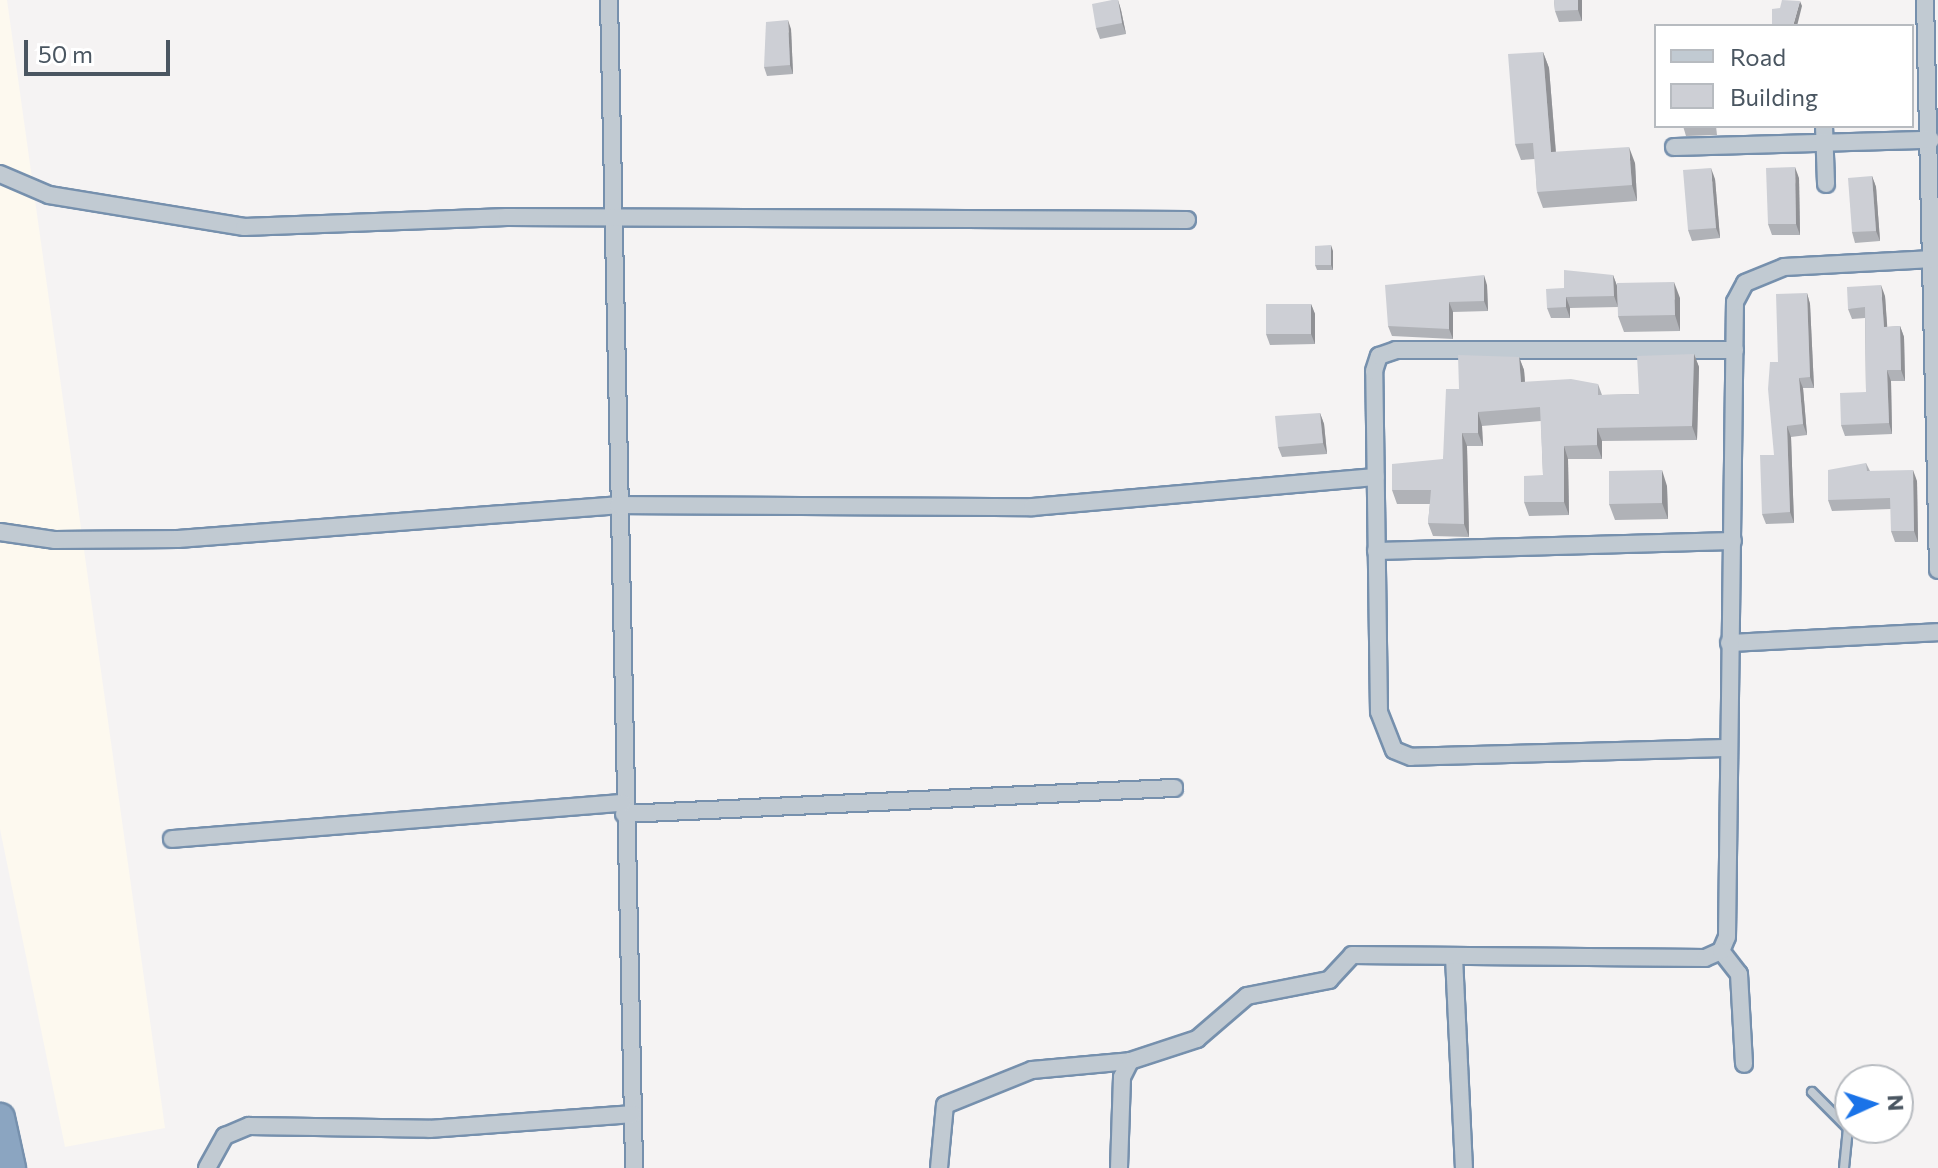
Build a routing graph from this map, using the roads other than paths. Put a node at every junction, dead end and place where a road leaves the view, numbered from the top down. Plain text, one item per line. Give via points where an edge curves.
1 (609, 0) edge
2 (1925, 0) edge
3 (1932, 48) edge
4 (1824, 134) edge
5 (1931, 140) junction
6 (1674, 147) dead end
7 (0, 174) edge
8 (1826, 184) dead end
9 (615, 217) junction
10 (1187, 220) dead end
11 (1933, 259) junction
12 (1735, 350) junction
13 (1376, 477) junction
14 (618, 505) junction
15 (0, 532) edge
16 (1733, 541) junction
17 (1376, 551) junction
18 (1938, 570) edge
19 (1938, 632) edge
20 (1729, 643) junction
21 (1725, 748) junction
22 (1174, 788) dead end
23 (624, 808) junction
24 (172, 839) dead end
25 (1721, 951) junction
26 (1454, 957) junction
27 (1130, 1061) junction
28 (1744, 1064) dead end
29 (1812, 1092) dead end
30 (632, 1114) junction
31 (0, 1118) edge
32 (11, 1168) edge
33 (207, 1168) edge
34 (634, 1168) edge
35 (939, 1168) edge
36 (1119, 1168) edge
37 (1464, 1168) edge
38 (1844, 1168) edge

1 - 9 street
2 - 3 street
3 - 5 street
4 - 5 street
4 - 6 street
4 - 8 street
5 - 11 street
7 - 9 street via 49,195 244,227
9 - 10 street
9 - 14 street
11 - 12 street via 1760,273 1735,302
11 - 18 street
12 - 13 street via 1396,350 1379,356 1374,371
12 - 16 street
13 - 14 street via 961,510
13 - 17 street
14 - 15 street via 178,539 55,540
14 - 23 street
16 - 17 street
16 - 20 street
17 - 21 street via 1379,712 1394,750 1411,757
19 - 20 street
20 - 21 street
21 - 25 street via 1727,937
22 - 23 street
23 - 24 street
23 - 30 street
25 - 26 street via 1705,958
25 - 28 street via 1739,974
26 - 27 street via 1371,950 1352,955 1329,980 1247,996 1197,1039
26 - 37 street
27 - 35 street via 1032,1070 945,1105
27 - 36 street via 1122,1077
29 - 38 lane via 1848,1128
30 - 33 street via 430,1129 249,1126 225,1136
30 - 34 street
31 - 32 highway

